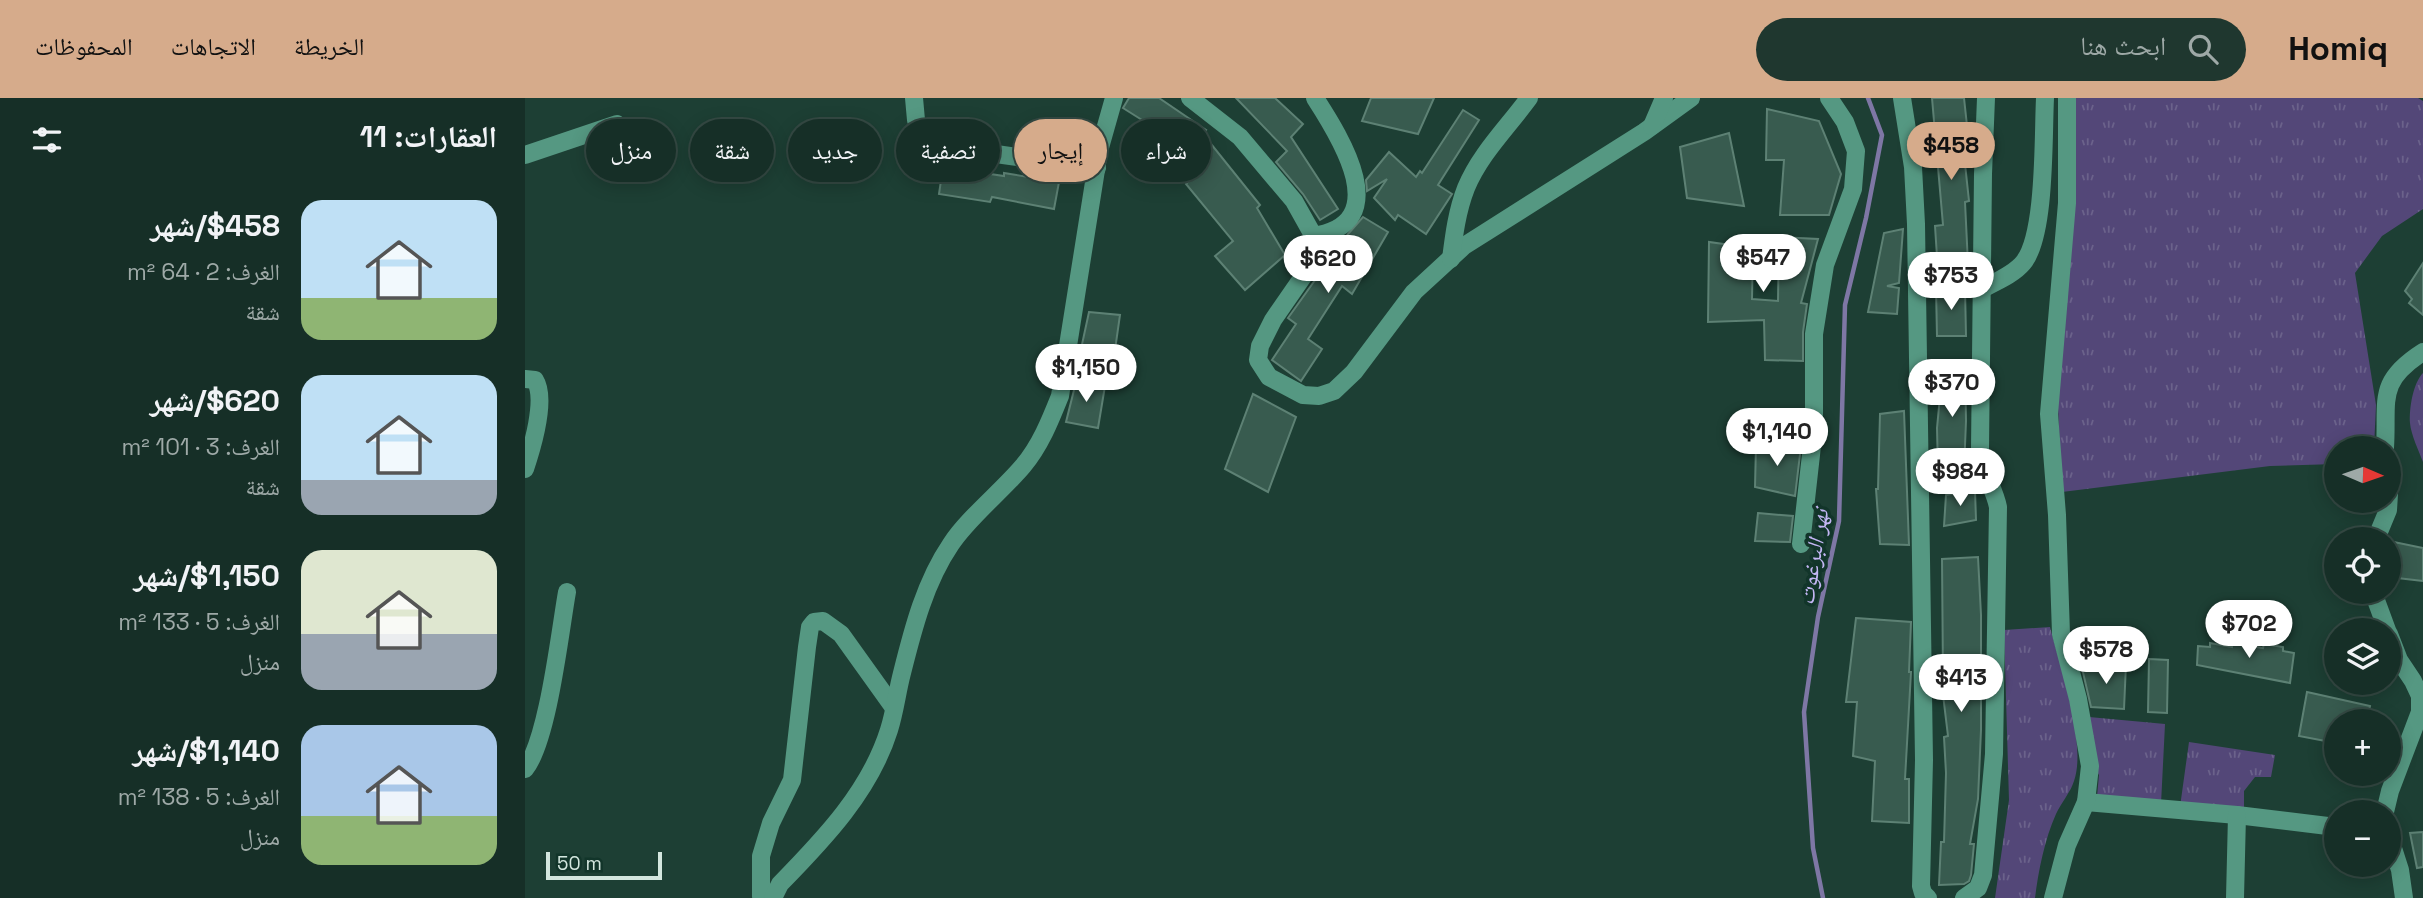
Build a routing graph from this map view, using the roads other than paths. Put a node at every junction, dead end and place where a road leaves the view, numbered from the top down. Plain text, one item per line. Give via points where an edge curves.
1 (914, 98) edge
2 (1190, 98) edge
3 (1315, 98) edge
4 (1529, 98) edge
5 (1664, 98) edge
6 (1691, 98) edge
7 (1829, 98) edge
8 (1902, 98) edge
9 (1986, 98) edge
10 (2045, 98) edge
11 (2067, 98) edge
12 (1107, 101) edge
13 (1104, 119) edge
14 (1652, 126) junction
15 (586, 134) edge
16 (525, 155) edge
17 (1014, 156) edge
18 (1095, 182) edge
19 (1313, 236) junction
20 (1451, 259) junction
21 (1982, 289) junction
22 (2423, 352) edge
23 (525, 379) edge
24 (2386, 436) edge
25 (525, 469) edge
26 (1801, 544) dead end
27 (567, 592) dead end
28 (2401, 663) edge
29 (894, 708) junction
30 (525, 769) edge
31 (2388, 800) edge
32 (2086, 802) junction
33 (2237, 815) junction
34 (2324, 826) edge
35 (2401, 877) edge
36 (768, 894) edge
37 (1928, 898) edge
38 (1964, 898) edge
39 (2053, 898) edge
40 (2235, 898) edge
41 (2404, 898) edge

1 - 17 street via 916,120 923,132
2 - 19 street via 1240,137 1294,201
3 - 19 street via 1338,134 1353,170 1357,196 1345,224 1332,234
4 - 20 street via 1488,148 1465,190
5 - 14 street
6 - 14 street
7 - 26 street via 1856,151 1853,189 1825,265 1814,334 1814,428
8 - 37 street via 1916,224 1924,760 1921,886
9 - 21 street
10 - 21 street via 2036,238 2016,271
11 - 32 street via 2067,203 2049,414 2061,634 2088,748
12 - 13 street
14 - 20 street via 1464,246
15 - 16 street
18 - 29 street via 1060,397 1024,464 945,554 919,613
19 - 20 street via 1311,265 1273,320 1258,360 1269,377 1303,395 1334,391 1354,372 1414,292
21 - 38 street via 1980,457 1999,507 1994,754 1983,875 1978,888
22 - 24 street via 2399,369 2389,385
23 - 25 street via 535,380 539,389 534,441
27 - 30 street via 544,717
28 - 31 street via 2417,688 2420,712
29 - 36 street via 871,773 848,808
29 - 36 street via 841,634 823,621 814,622 792,780 761,856
32 - 33 street
32 - 39 street via 2067,845
33 - 34 street
33 - 40 street
35 - 41 street

